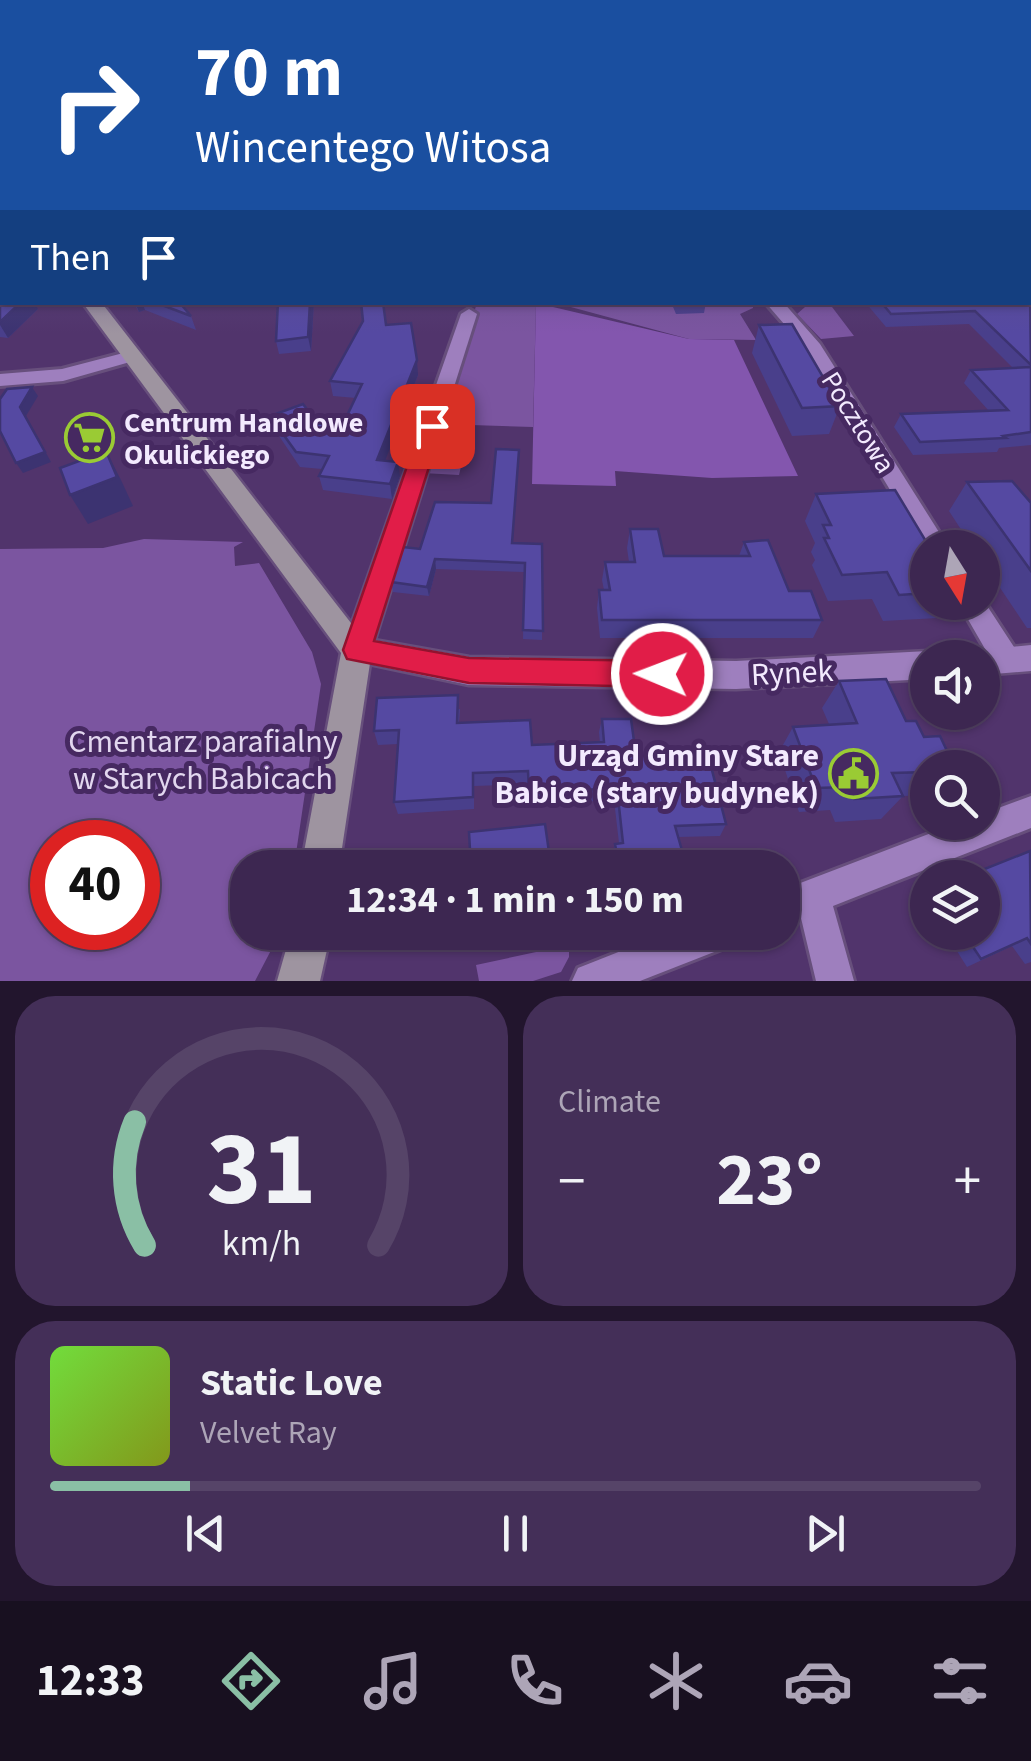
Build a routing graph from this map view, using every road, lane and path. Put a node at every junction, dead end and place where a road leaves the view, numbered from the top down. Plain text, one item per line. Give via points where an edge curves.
1 (93, 305) edge
2 (776, 305) edge
3 (469, 314) dead end
4 (130, 356) junction
5 (0, 380) edge
6 (926, 530) edge
7 (982, 620) edge
8 (357, 650) junction
9 (1006, 659) edge
10 (910, 666) edge
11 (1031, 812) edge
12 (323, 850) edge
13 (800, 901) edge
14 (800, 906) edge
15 (308, 950) edge
16 (672, 950) edge
17 (298, 981) edge
18 (591, 981) edge
19 (835, 981) edge

1 - 4 main road
2 - 6 street, Pocztowa via 811,344
3 - 8 street
4 - 5 street via 63,375
4 - 8 main road
7 - 9 street
8 - 10 street, Rynek via 512,672 736,675
8 - 12 main road
11 - 13 street
14 - 19 street
15 - 17 main road
16 - 18 street

